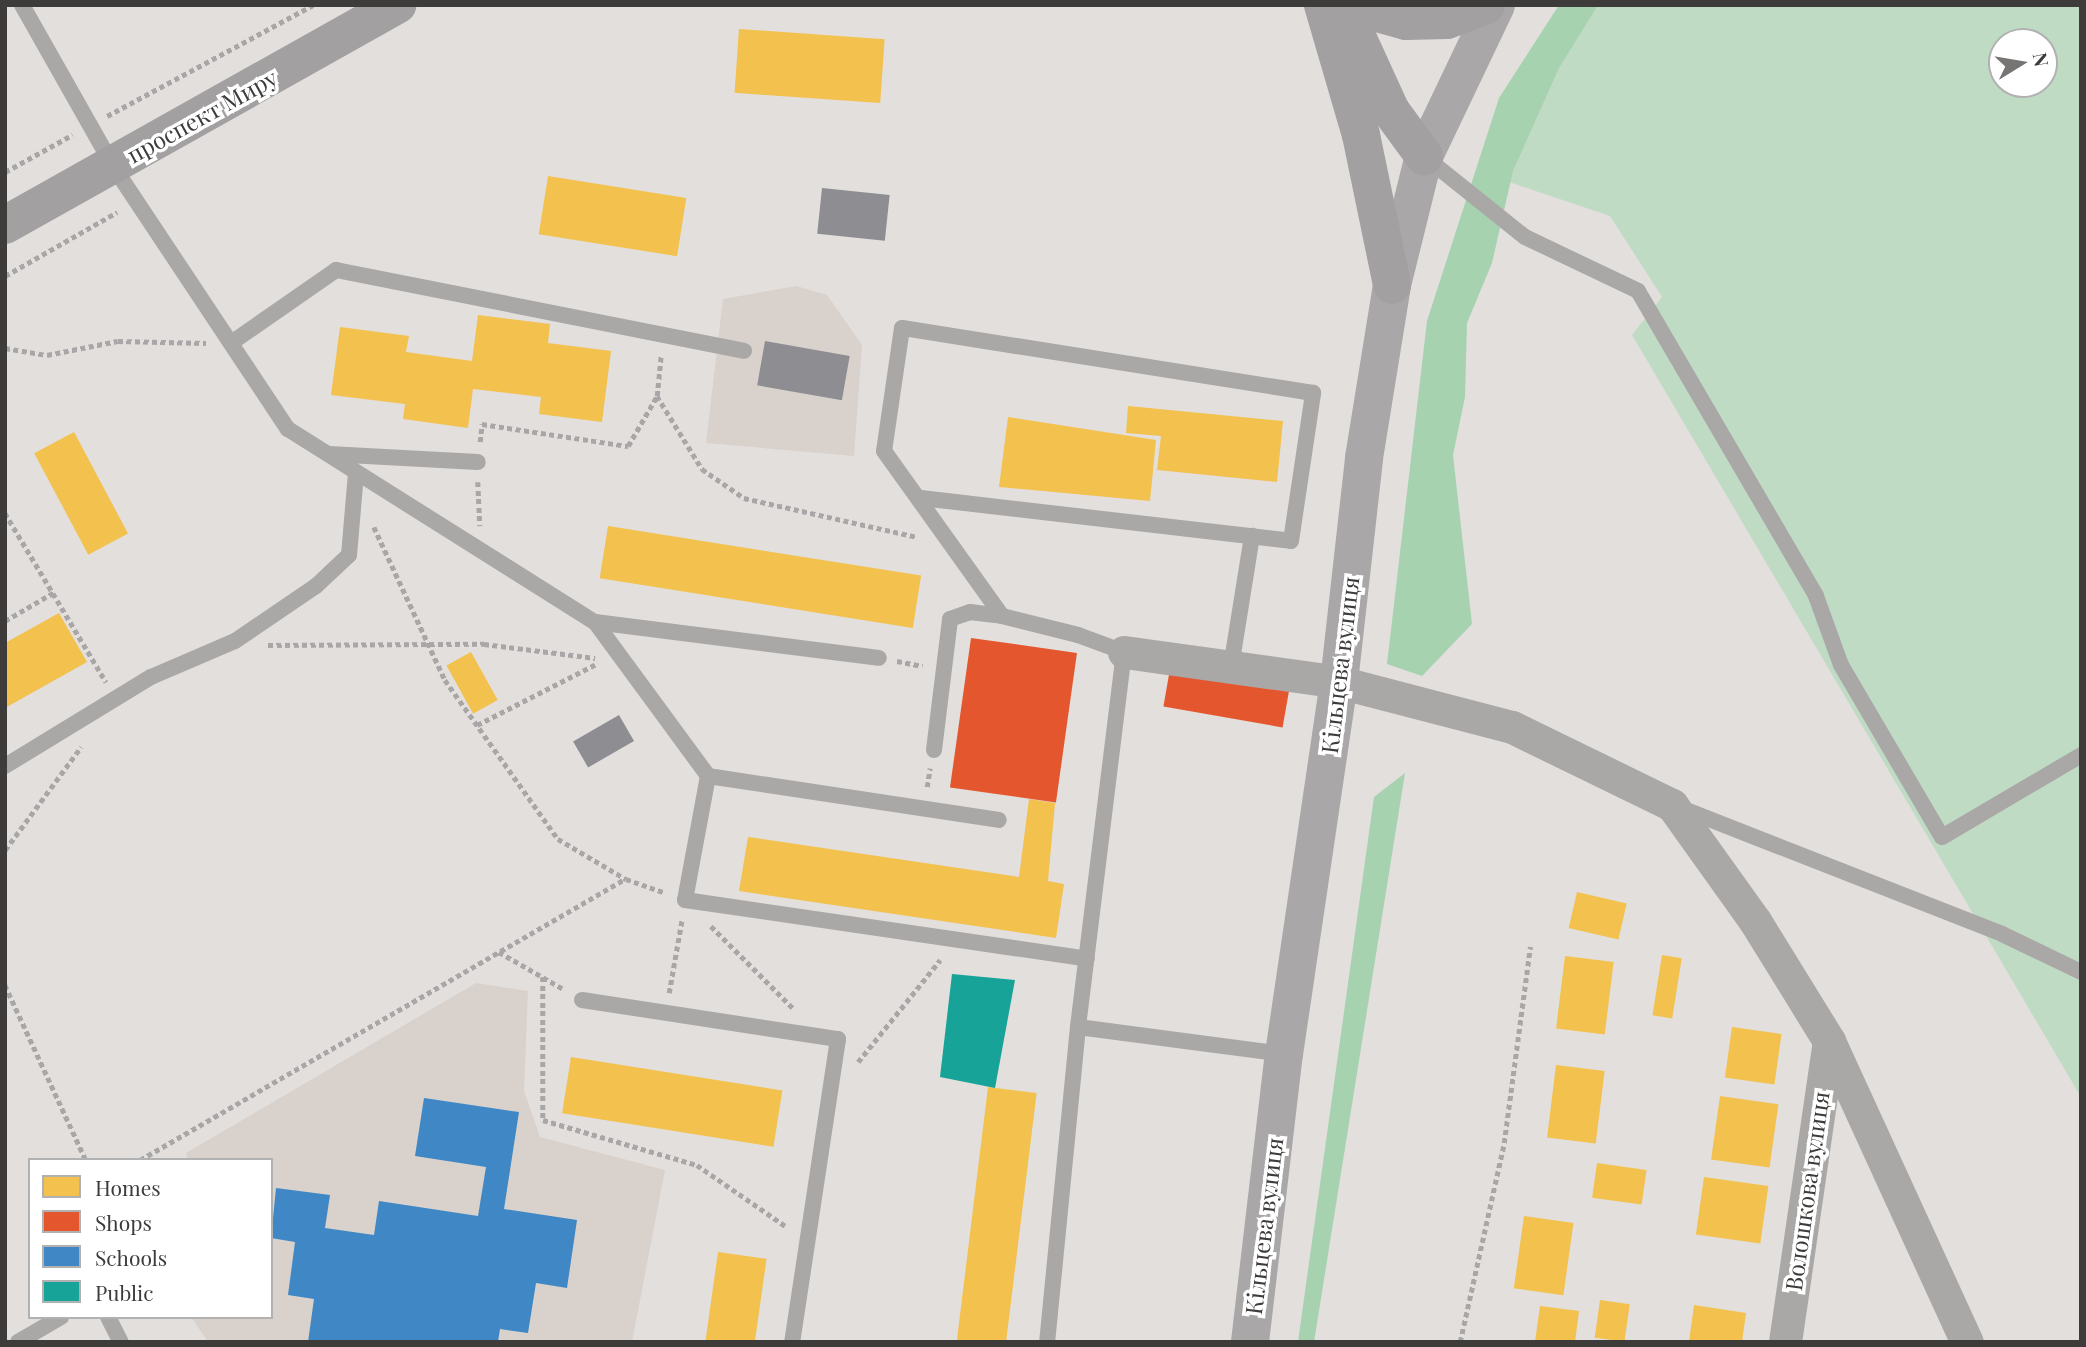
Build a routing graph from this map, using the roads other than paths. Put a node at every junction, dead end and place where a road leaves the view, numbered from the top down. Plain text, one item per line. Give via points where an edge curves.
1 (22, 5) edge
2 (397, 5) edge
3 (1323, 5) edge
4 (1330, 5) edge
5 (1348, 5) edge
6 (1486, 5) edge
7 (1496, 5) edge
8 (1424, 156) junction
9 (113, 166) junction
10 (5, 225) edge
11 (1392, 285) junction
12 (231, 343) junction
13 (744, 351) dead end
14 (326, 454) junction
15 (478, 462) road end
16 (356, 473) junction
17 (922, 498) junction
18 (1252, 536) junction
19 (1002, 616) junction
20 (595, 622) junction
21 (1124, 652) junction
22 (879, 658) road end
23 (1231, 667) junction
24 (1339, 682) junction
25 (934, 750) road end
26 (2081, 755) edge
27 (5, 766) edge
28 (708, 776) junction
29 (1672, 805) junction
30 (999, 820) dead end
31 (1087, 959) junction
32 (2081, 972) edge
33 (582, 1000) road end
34 (1078, 1027) junction
35 (1829, 1041) junction
36 (1284, 1055) junction
37 (58, 1319) edge
38 (109, 1319) edge
39 (18, 1342) edge
40 (121, 1342) edge
41 (792, 1342) edge
42 (1047, 1342) edge
43 (1250, 1342) edge
44 (1785, 1342) edge
45 (1967, 1342) edge

1 - 9 lane
2 - 9 main road, проспект Миру
3 - 11 main road via 1361,135
4 - 8 main road via 1358,39 1391,111
5 - 6 main road via 1406,21 1447,20
7 - 8 main road, Кільцева вулиця
8 - 11 main road, Кільцева вулиця
8 - 26 lane via 1525,237 1638,291 1816,596 1841,665 1942,837
9 - 10 main road, проспект Миру
9 - 12 lane
11 - 24 main road, Кільцева вулиця via 1364,458
12 - 13 lane via 336,270
12 - 14 lane via 288,429
14 - 15 lane
14 - 16 lane
16 - 20 lane
16 - 27 lane via 349,555 316,586 235,641 151,677
17 - 18 lane
17 - 18 lane via 884,451 902,328 1313,393 1291,541
17 - 19 lane
18 - 23 lane
19 - 21 lane
19 - 25 lane via 970,612 950,620
20 - 22 lane
20 - 28 lane
21 - 23 street
21 - 31 lane
23 - 24 street
24 - 29 street via 1512,727
24 - 36 main road, Кільцева вулиця
28 - 30 lane
28 - 31 lane via 685,900
29 - 32 lane via 1990,929
29 - 35 street via 1755,921
31 - 34 lane
33 - 41 lane via 838,1039
34 - 36 lane
34 - 42 lane
35 - 44 street, Волошкова вулиця
35 - 45 street
36 - 43 main road, Кільцева вулиця
37 - 39 lane
38 - 40 lane

